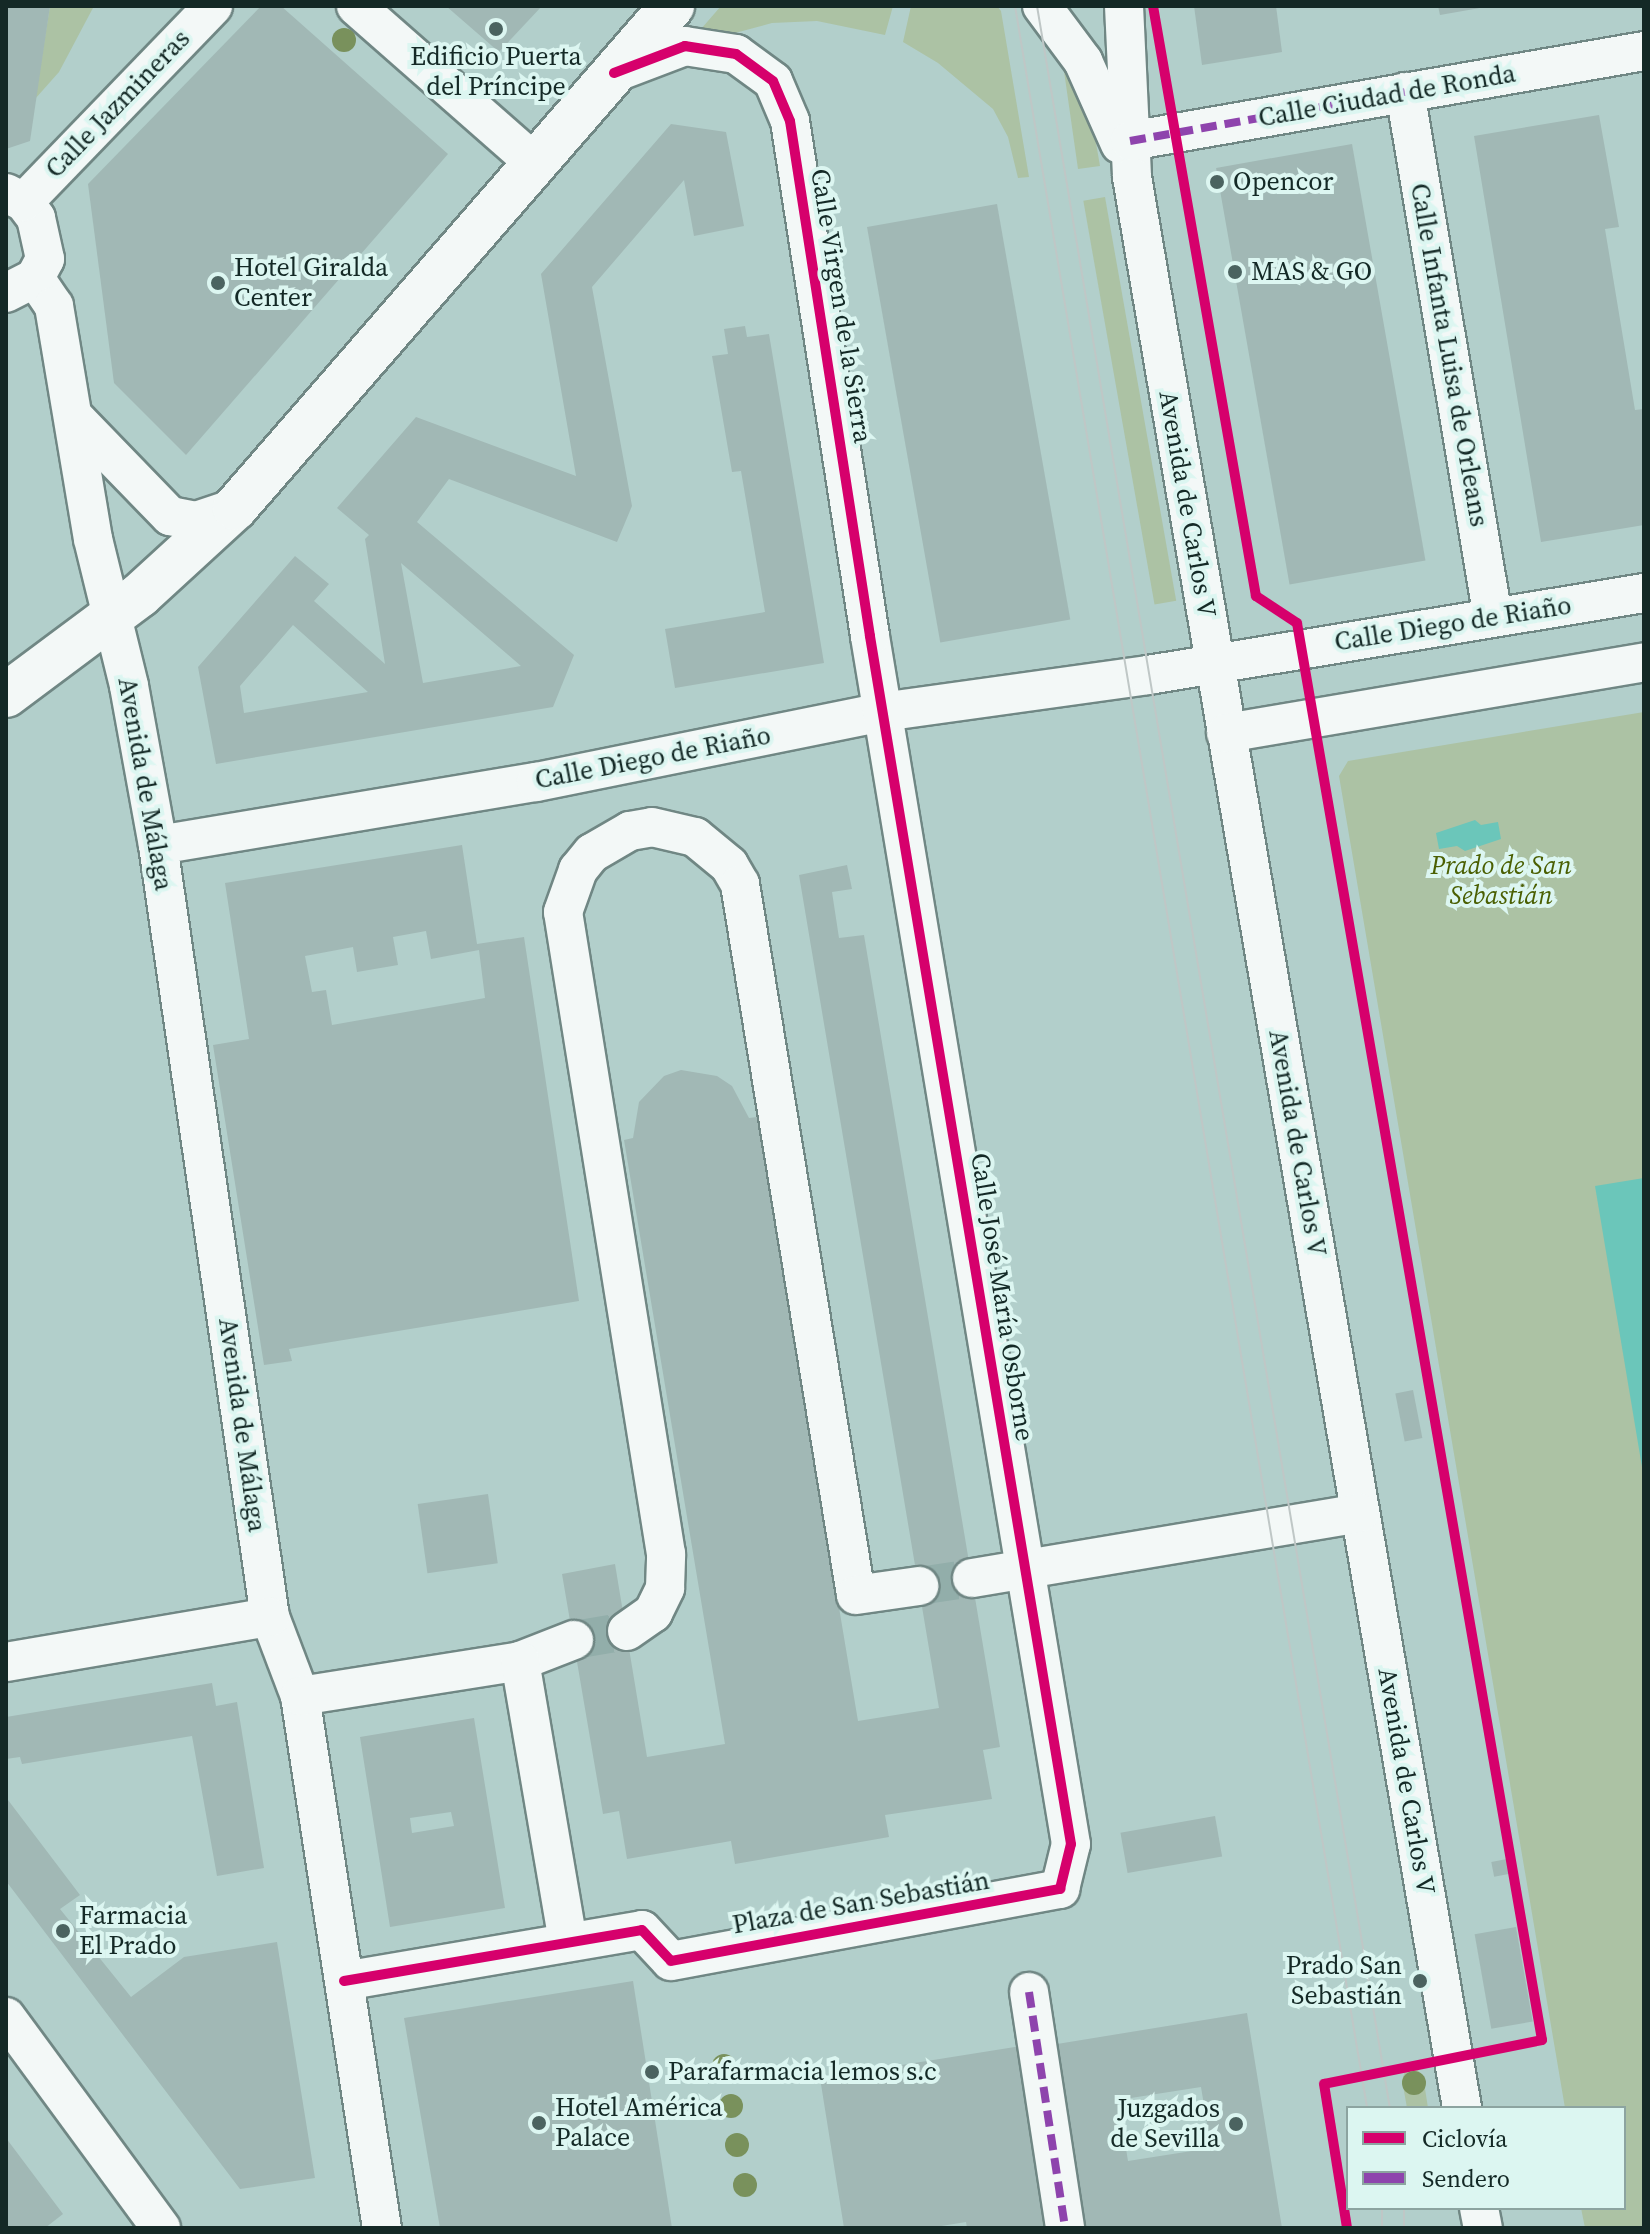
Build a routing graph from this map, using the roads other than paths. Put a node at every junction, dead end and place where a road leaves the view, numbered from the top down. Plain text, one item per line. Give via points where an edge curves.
1 (213, 6) edge
2 (356, 6) edge
3 (672, 6) edge
4 (1042, 6) edge
5 (1124, 6) edge
6 (1644, 51) edge
7 (614, 73) junction
8 (1405, 92) junction
9 (1131, 159) junction
10 (536, 164) junction
11 (15, 197) edge
12 (20, 285) edge
13 (74, 417) junction
14 (235, 508) junction
15 (1644, 593) edge
16 (1493, 618) junction
17 (110, 619) junction
18 (1644, 662) edge
19 (1215, 663) junction
20 (6, 695) edge
21 (882, 712) junction
22 (1226, 733) junction
23 (158, 845) junction
24 (1360, 1513) junction
25 (1025, 1570) junction
26 (972, 1578) tunnel mouth
27 (919, 1586) tunnel mouth
28 (270, 1617) junction
29 (627, 1631) tunnel mouth
30 (574, 1640) tunnel mouth
31 (520, 1661) junction
32 (6, 1662) edge
33 (300, 1696) junction
34 (1060, 1889) joint
35 (568, 1942) junction
36 (344, 1981) junction
37 (1029, 1992) dead end
38 (6, 2017) edge
39 (1462, 2106) edge
40 (161, 2228) edge
41 (382, 2228) edge
42 (1065, 2228) edge

1 - 11 street, Calle Jazmineras
2 - 10 street
3 - 7 main road
4 - 9 street, Avenida de Carlos V via 1083,61
5 - 9 street, Avenida de Carlos V
6 - 8 street, Calle Ciudad de Ronda
7 - 10 main road
7 - 21 street, Calle Virgen de la Sierra via 685,46 736,54 773,81 790,121
8 - 9 street, Calle Ciudad de Ronda
8 - 16 street, Calle Infanta Luisa de Orleans
9 - 19 street, Avenida de Carlos V
10 - 14 main road
11 - 12 street via 36,218 45,259
12 - 13 street, Avenida de Málaga via 54,306
13 - 14 street via 170,516 196,521
13 - 17 street, Avenida de Málaga
14 - 17 main road
15 - 16 street, Calle Diego de Riaño
16 - 19 street, Calle Diego de Riaño
17 - 20 main road
17 - 23 street, Avenida de Málaga via 129,686
18 - 22 street
19 - 21 street, Calle Diego de Riaño
19 - 22 street, Avenida de Carlos V
21 - 23 street, Calle Diego de Riaño via 536,782
21 - 25 street, Calle José María Osborne
22 - 24 street, Avenida de Carlos V
23 - 28 street, Avenida de Málaga
24 - 25 street
24 - 39 street, Avenida de Carlos V
25 - 26 street
25 - 34 street, Calle José María Osborne via 1071,1844
27 - 29 street via 856,1595 740,884 722,857 695,837 652,827 620,836 592,853 578,870 563,912 666,1554 665,1588 653,1613
28 - 32 street
28 - 33 street, Avenida de Málaga
30 - 31 street
31 - 33 street
31 - 35 street
33 - 36 street, Avenida de Málaga
34 - 35 street, Plaza de San Sebastián via 671,1961 642,1930
35 - 36 street
36 - 41 street, Avenida de Málaga
37 - 42 street
38 - 40 street

